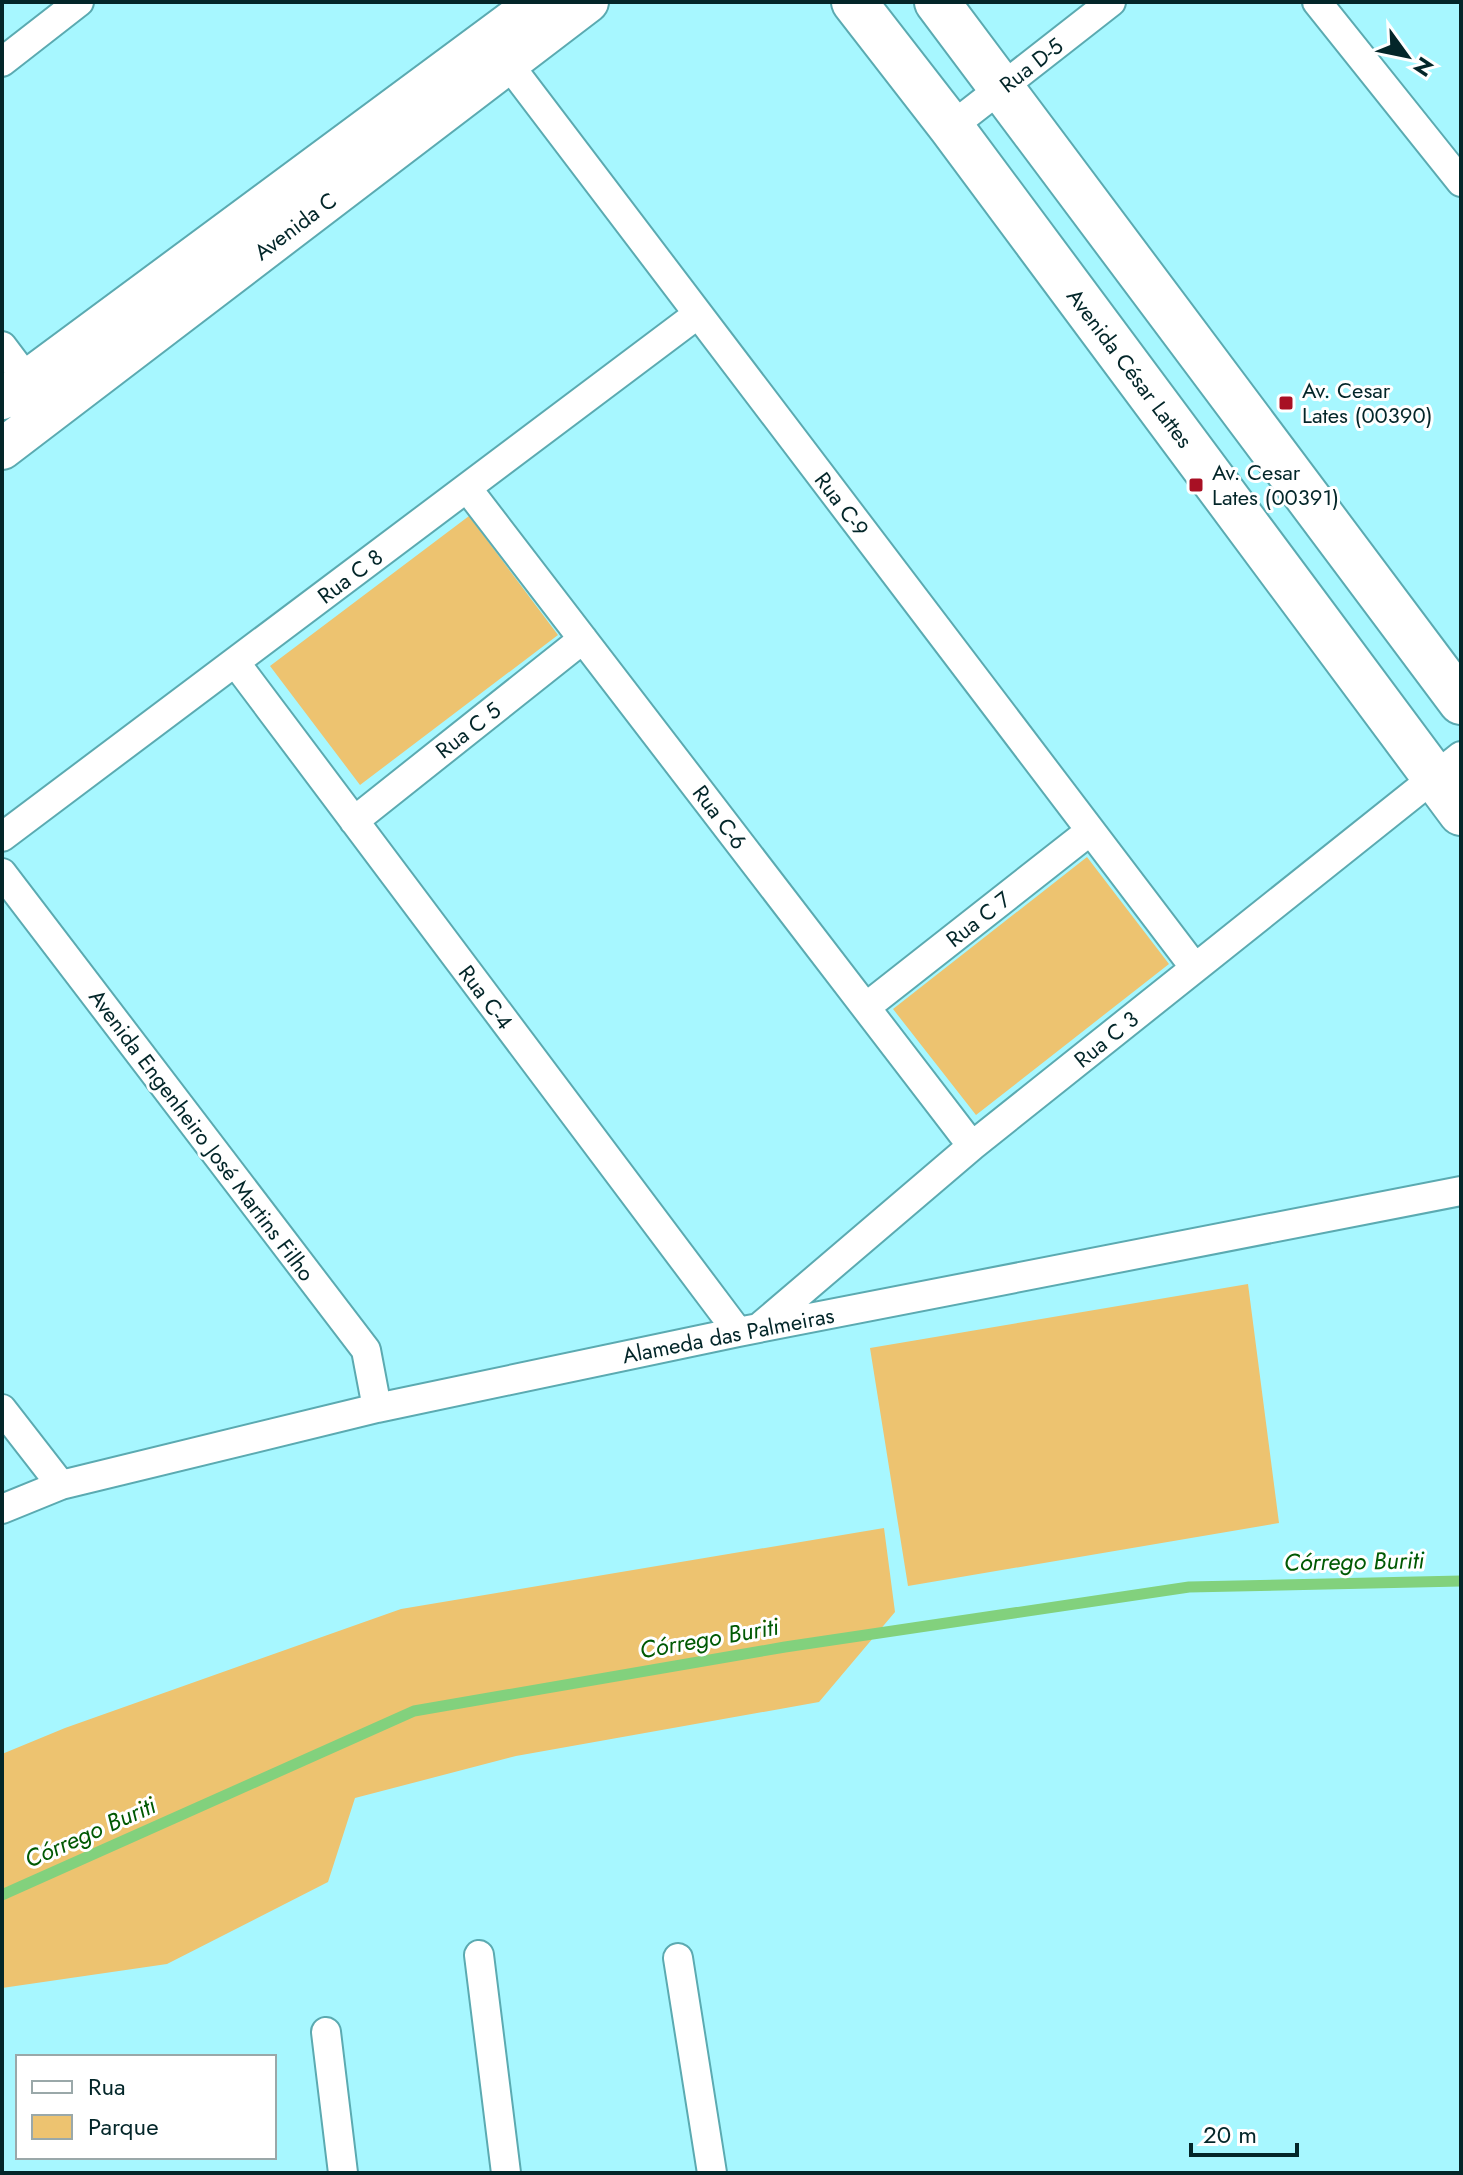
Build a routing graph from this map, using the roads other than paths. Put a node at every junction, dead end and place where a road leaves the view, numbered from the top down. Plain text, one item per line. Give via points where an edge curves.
1 (79, 2) edge
2 (538, 2) edge
3 (588, 2) edge
4 (854, 2) edge
5 (937, 2) edge
6 (1111, 2) edge
7 (1317, 2) edge
8 (498, 51) junction
9 (2, 62) edge
10 (1001, 88) junction
11 (951, 127) junction
12 (1461, 182) edge
13 (698, 314) junction
14 (2, 346) edge
15 (15, 389) edge
16 (52, 411) junction
17 (2, 449) edge
18 (467, 488) junction
19 (583, 639) junction
20 (235, 662) junction
21 (1461, 702) edge
22 (1447, 767) edge
23 (1461, 813) edge
24 (354, 821) junction
25 (1090, 831) junction
26 (2, 837) edge
27 (2, 873) edge
28 (1195, 968) junction
29 (866, 1007) junction
30 (972, 1146) junction
31 (1461, 1191) edge
32 (748, 1330) junction
33 (377, 1408) junction
34 (2, 1409) edge
35 (61, 1485) junction
36 (2, 1509) edge
37 (479, 1955) dead end
38 (678, 1958) dead end
39 (326, 2032) dead end
40 (343, 2173) edge
41 (506, 2173) edge
42 (712, 2173) edge

1 - 9 street
2 - 8 street, Avenida C
3 - 8 street, Avenida C
4 - 11 main road, Avenida César Lattes
5 - 10 main road
6 - 10 street, Rua D-5
7 - 12 street
8 - 13 street, Rua C-9
8 - 15 street, Avenida C
8 - 16 street, Avenida C
10 - 11 street, Rua D-5
10 - 21 main road
11 - 22 main road, Avenida César Lattes
13 - 18 street, Rua C 8
13 - 25 street, Rua C-9
14 - 15 street
15 - 16 street
16 - 17 street, Avenida C
18 - 19 street, Rua C-6
18 - 20 street, Rua C 8
19 - 24 street, Rua C 5
19 - 29 street, Rua C-6
20 - 24 street, Rua C-4
20 - 26 street, Rua C 8
22 - 23 main road, Avenida César Lattes
22 - 28 street, Rua C 3
24 - 32 street, Rua C-4
25 - 28 street, Rua C-9
25 - 29 street, Rua C 7
27 - 33 street, Avenida Engenheiro José Martins Filho via 366,1350
28 - 30 street, Rua C 3
29 - 30 street, Rua C-6
30 - 32 street, Rua C 3
31 - 32 street, Alameda das Palmeiras
32 - 33 street, Alameda das Palmeiras
33 - 35 street, Alameda das Palmeiras
34 - 35 street
35 - 36 street, Alameda das Palmeiras
37 - 41 street
38 - 42 street
39 - 40 street

